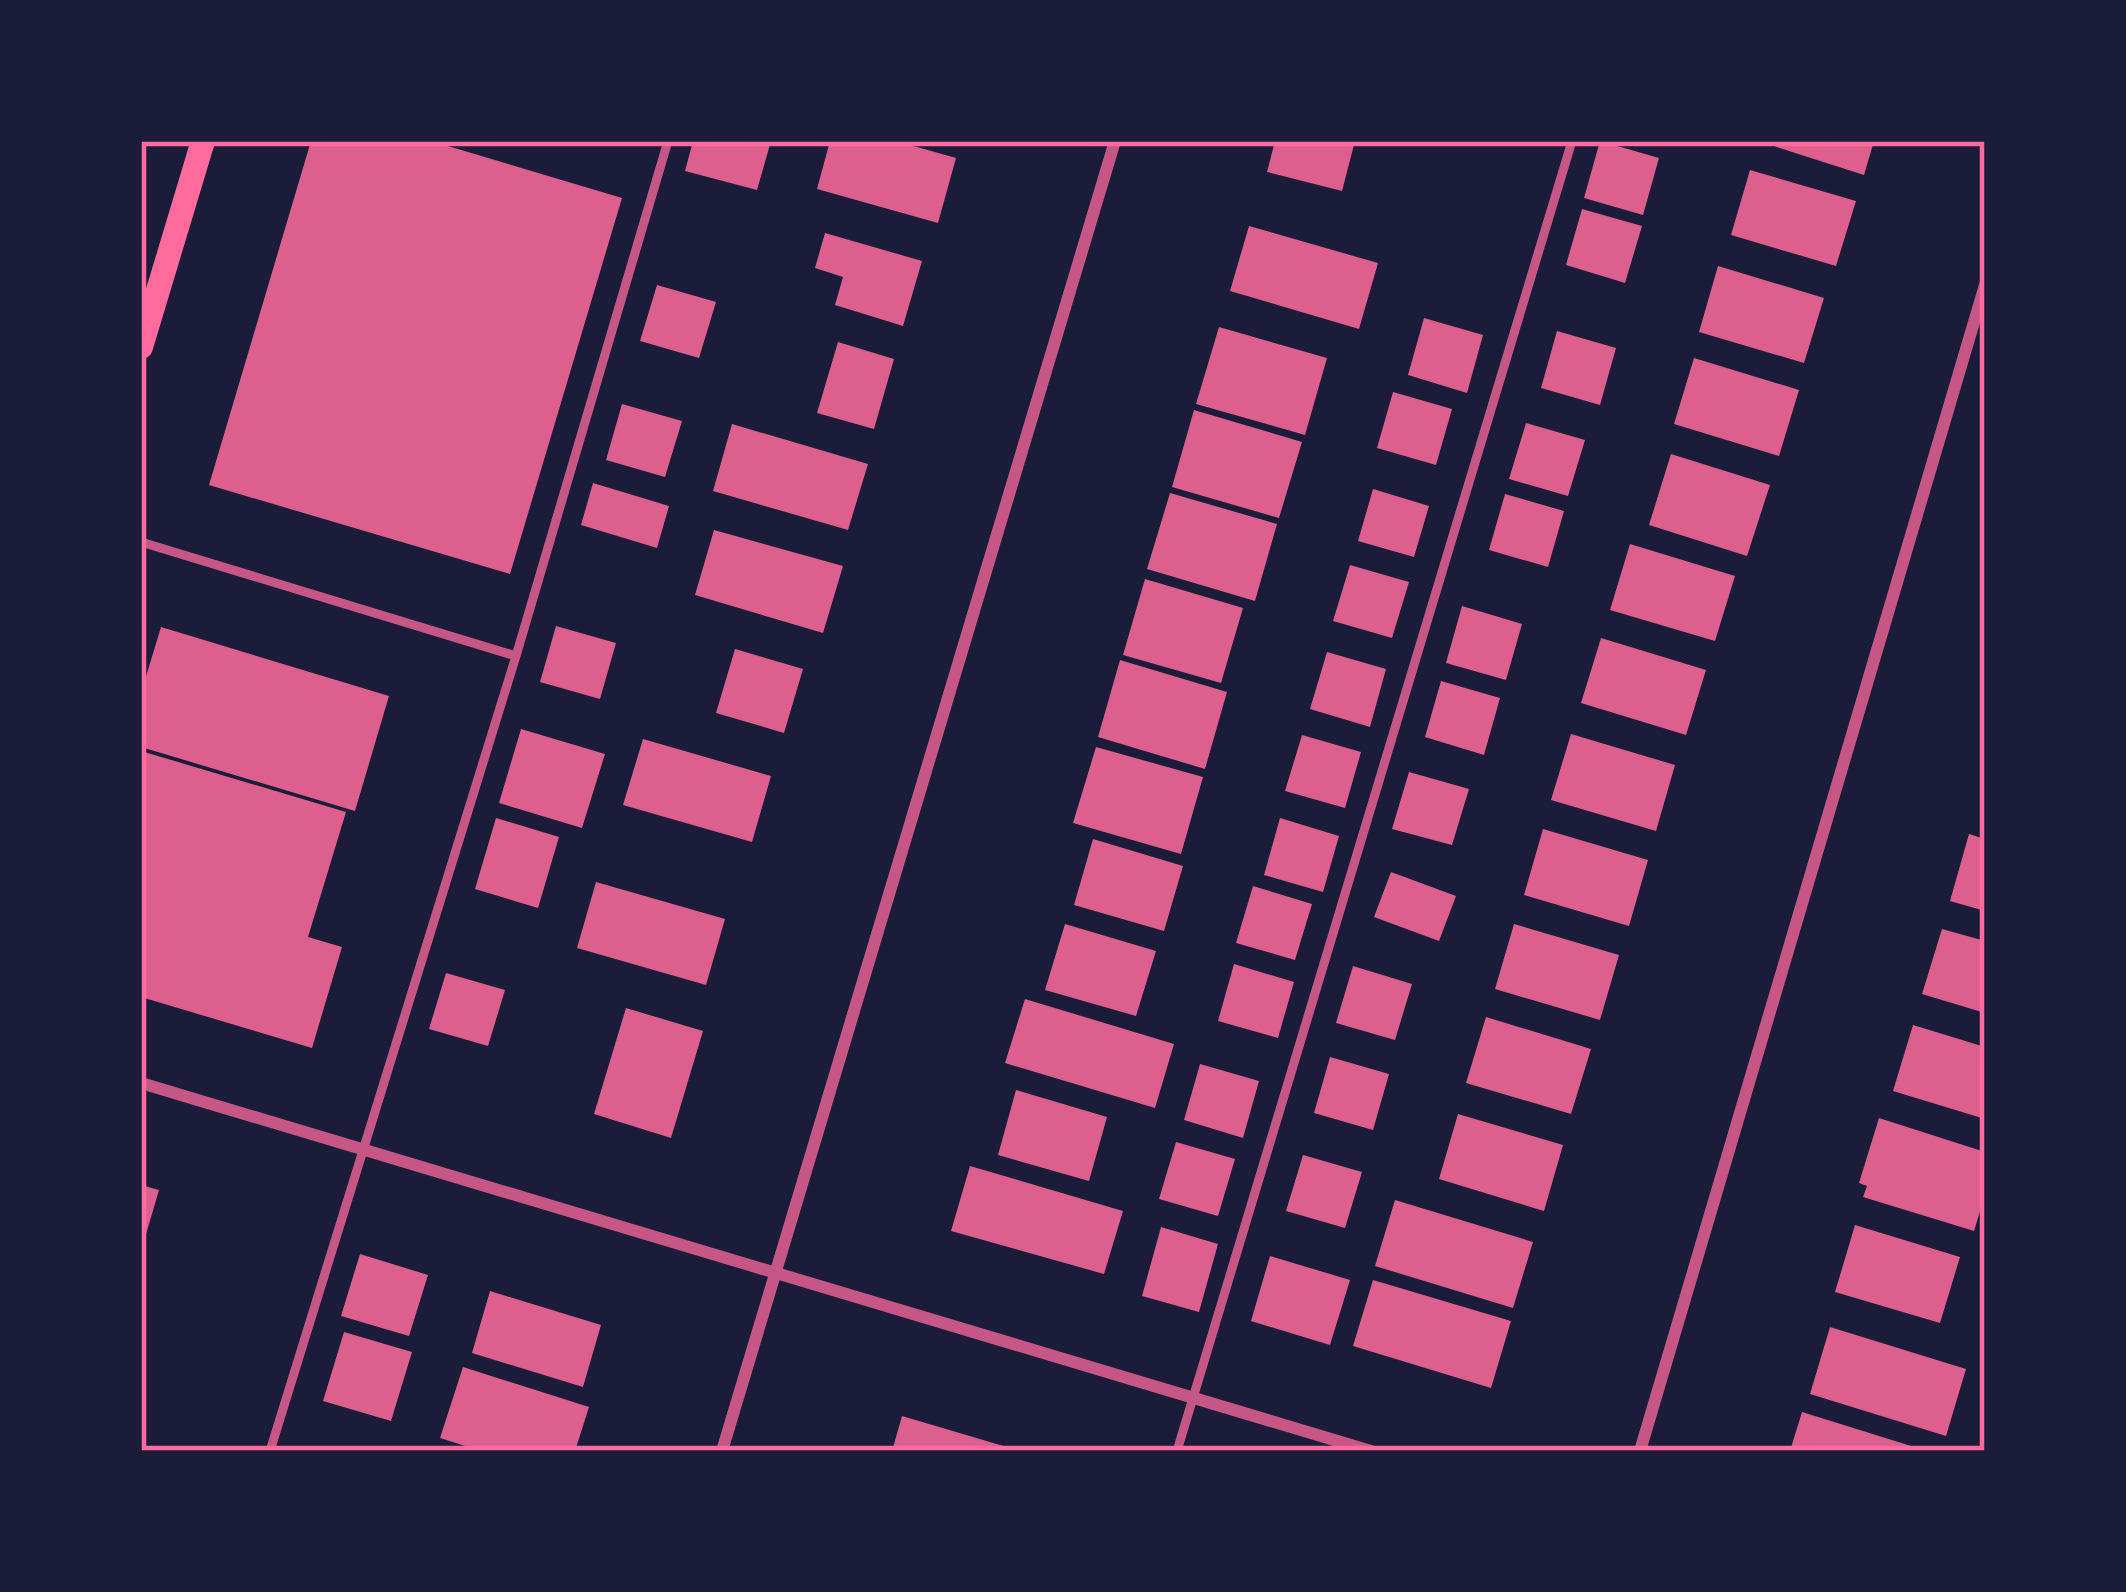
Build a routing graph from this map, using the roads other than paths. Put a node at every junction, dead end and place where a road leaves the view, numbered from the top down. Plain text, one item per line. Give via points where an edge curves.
1 (203, 141) edge
2 (668, 141) edge
3 (1115, 141) edge
4 (1572, 141) edge
5 (1985, 285) edge
6 (141, 347) edge
7 (141, 542) edge
8 (516, 656) junction
9 (141, 1083) edge
10 (362, 1149) junction
11 (776, 1272) junction
12 (1192, 1398) junction
13 (270, 1451) edge
14 (722, 1451) edge
15 (1177, 1451) edge
16 (1371, 1451) edge
17 (1640, 1451) edge

1 - 6 main road
2 - 8 lane
3 - 11 street
4 - 12 lane
5 - 17 street
7 - 8 lane
8 - 10 lane
9 - 10 street
10 - 11 street
10 - 13 lane
11 - 12 street
11 - 14 street
12 - 15 lane
12 - 16 street

